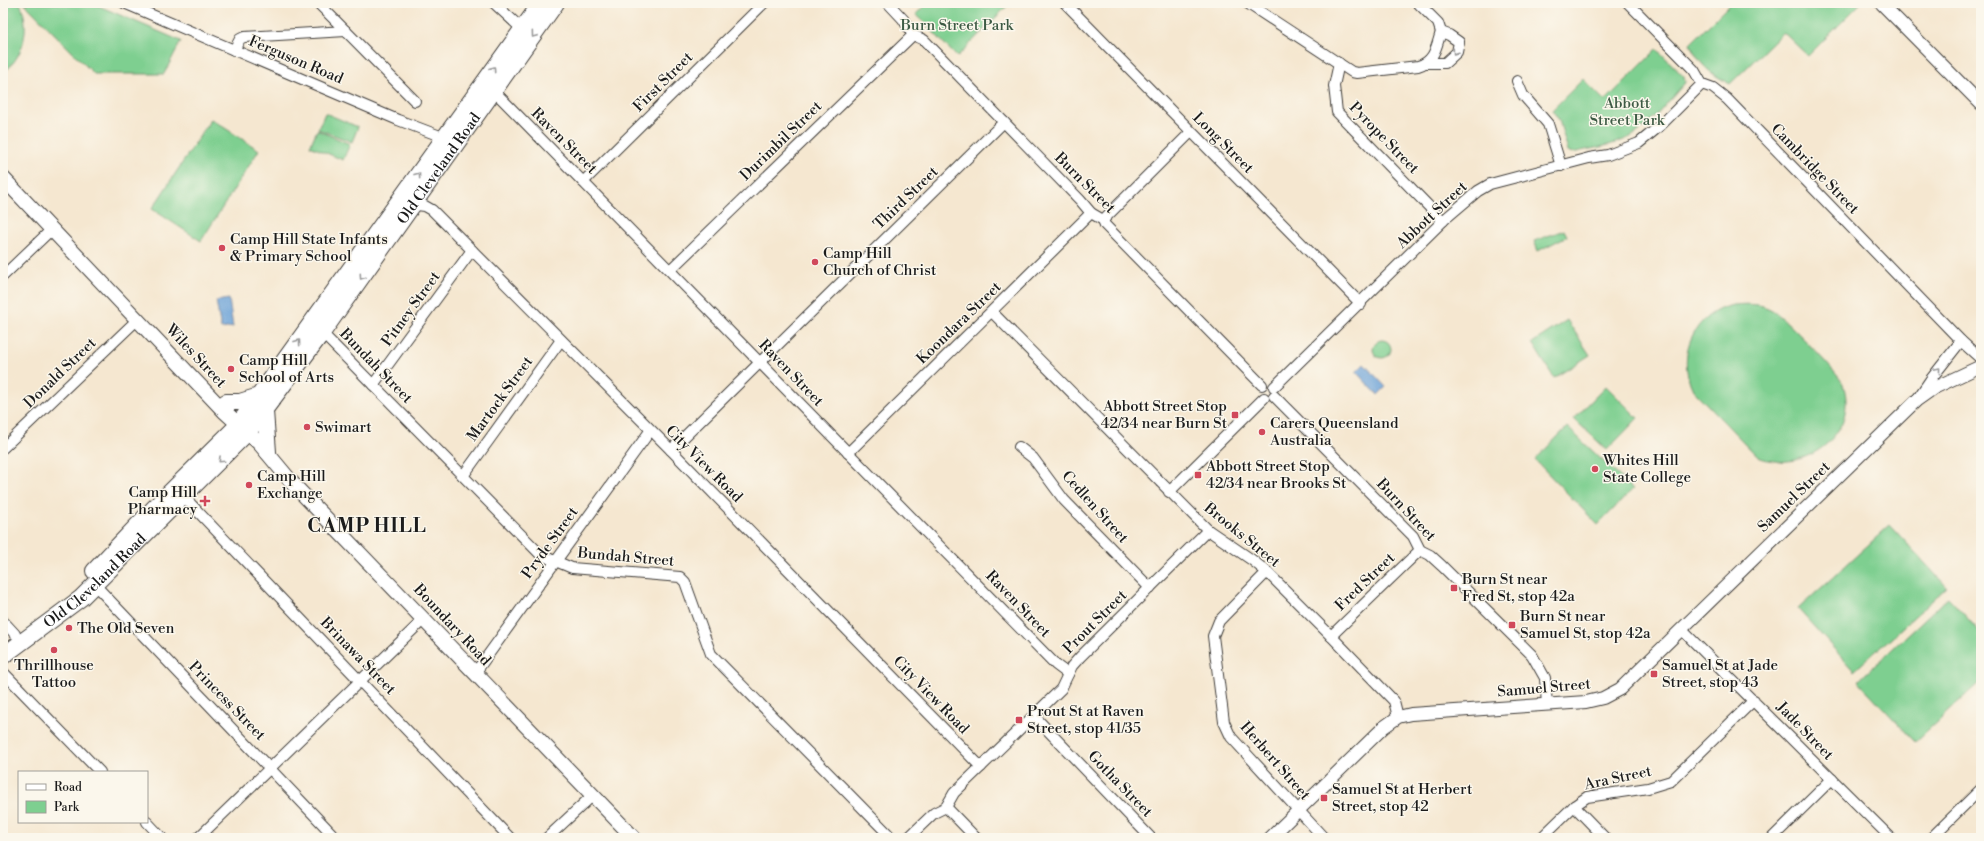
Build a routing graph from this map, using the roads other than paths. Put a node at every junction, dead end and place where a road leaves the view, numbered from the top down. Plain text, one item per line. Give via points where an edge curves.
1 (124, 3) edge
2 (318, 3) edge
3 (494, 3) edge
4 (541, 3) edge
5 (556, 3) edge
6 (764, 3) edge
7 (888, 3) edge
8 (1065, 3) edge
9 (1247, 3) edge
10 (1418, 3) edge
11 (1881, 3) edge
12 (1631, 4) edge
13 (522, 29) junction
14 (346, 31) junction
15 (1441, 32) junction
16 (913, 35) junction
17 (234, 50) junction
18 (1339, 63) junction
19 (1427, 63) junction
20 (1517, 81) dead end
21 (1702, 84) junction
22 (494, 91) junction
23 (415, 101) dead end
24 (1981, 104) edge
25 (1004, 122) junction
26 (1191, 132) junction
27 (451, 140) junction
28 (1561, 166) junction
29 (3, 168) edge
30 (3, 178) edge
31 (583, 182) junction
32 (414, 204) junction
33 (395, 207) junction
34 (1091, 214) junction
35 (1103, 220) junction
36 (1443, 221) junction
37 (52, 229) junction
38 (472, 250) junction
39 (670, 270) junction
40 (3, 276) edge
41 (1361, 304) junction
42 (992, 312) junction
43 (138, 319) junction
44 (322, 332) junction
45 (561, 340) junction
46 (1961, 341) junction
47 (760, 362) junction
48 (1980, 367) edge
49 (373, 385) junction
50 (1270, 394) junction
51 (1917, 400) junction
52 (226, 402) junction
53 (262, 404) junction
54 (243, 425) junction
55 (650, 431) junction
56 (1019, 447) dead end
57 (3, 448) edge
58 (671, 450) junction
59 (268, 452) junction
60 (848, 453) junction
61 (463, 476) junction
62 (1169, 492) junction
63 (183, 496) junction
64 (1208, 530) junction
65 (1420, 550) junction
66 (556, 562) junction
67 (1267, 572) junction
68 (95, 585) junction
69 (1150, 588) junction
70 (424, 619) junction
71 (3, 621) edge
72 (1681, 629) junction
73 (1331, 636) junction
74 (9, 638) edge
75 (3, 656) edge
76 (3, 672) edge
77 (474, 673) junction
78 (1068, 674) junction
79 (360, 681) junction
80 (1754, 700) junction
81 (1547, 705) junction
82 (1034, 716) junction
83 (1398, 717) junction
84 (981, 767) junction
85 (270, 768) junction
86 (99, 771) edge
87 (1832, 779) junction
88 (1981, 789) edge
89 (592, 795) junction
90 (1574, 806) junction
91 (946, 807) junction
92 (1299, 810) junction
93 (148, 823) edge
94 (162, 838) edge
95 (198, 838) edge
96 (336, 838) edge
97 (510, 838) edge
98 (547, 838) edge
99 (634, 838) edge
100 (892, 838) edge
101 (908, 838) edge
102 (976, 838) edge
103 (1151, 838) edge
104 (1270, 838) edge
105 (1324, 838) edge
106 (1541, 838) edge
107 (1605, 838) edge
108 (1772, 838) edge
109 (1891, 838) edge
110 (1931, 838) edge

1 - 17 street, Ferguson Road
2 - 14 street
3 - 13 street
4 - 13 highway, Old Cleveland Road
5 -> 22 highway, Old Cleveland Road
6 - 31 street, First Street
7 - 16 street, Burn Street
8 - 26 street, Long Street
9 - 18 street
10 - 15 street via 1438,23
11 - 24 street
12 - 21 street, Cambridge Street via 1694,70
27 -> 13 highway, Old Cleveland Road
14 - 17 street via 244,37
14 - 23 street
15 - 19 street
15 -> 19 street via 1458,42 1457,52 1445,62
16 - 25 street, Burn Street via 924,40
16 - 39 street, Durimbil Street
17 - 27 street, Ferguson Road
18 - 19 street via 1352,72 1367,74
18 - 36 street, Pyrope Street via 1334,86 1337,112
20 - 28 street via 1523,95 1548,124
21 - 28 street, Abbott Street via 1661,125 1638,143 1622,151
21 - 46 street, Cambridge Street via 1713,88 1727,99
22 - 27 highway, Old Cleveland Road
22 - 31 street, Raven Street
25 - 34 street, Burn Street
25 - 47 street, Third Street
26 - 35 street
26 - 41 street, Long Street
27 - 32 highway, Old Cleveland Road
33 -> 27 highway, Old Cleveland Road
28 - 36 street, Abbott Street via 1490,184
29 - 52 main road, Wiles Street
30 - 37 main road, Wiles Street
31 - 39 street, Raven Street
32 - 33 street, City View Road
32 - 38 street, City View Road via 432,210
32 -> 44 highway, Old Cleveland Road
53 -> 33 highway, Old Cleveland Road
34 - 35 street, Burn Street
34 - 42 street, Koondara Street
35 - 50 street, Burn Street via 1105,225 1262,385 1259,392
36 - 41 street, Abbott Street
37 - 40 street
37 - 43 main road, Wiles Street
38 - 45 street, City View Road
38 - 49 street, Pitney Street
39 - 47 street, Raven Street
41 - 50 street, Abbott Street
42 - 60 street, Koondara Street
42 - 62 street, Brooks Street
43 - 54 main road, Wiles Street
43 - 57 street, Donald Street
44 - 49 street, Bundah Street
44 - 53 highway, Old Cleveland Road
45 - 55 street, City View Road
45 - 61 street, Martock Street
46 - 48 street, Cambridge Street
51 -> 46 street, Samuel Street
47 - 58 street
47 - 60 street, Raven Street
48 - 51 street, Samuel Street via 1934,388
49 - 61 street, Bundah Street
50 - 62 street, Abbott Street
50 - 65 street, Burn Street via 1413,536
51 - 72 street, Samuel Street
52 - 53 highway
52 - 54 main road, Wiles Street
53 - 54 highway, Old Cleveland Road
53 - 59 highway via 267,418
54 - 59 main road, Boundary Road
54 -> 63 highway, Old Cleveland Road
54 - 74 highway, Old Cleveland Road via 153,509 78,587
55 - 58 street, City View Road
55 - 66 street, Pryde Street
56 - 69 street, Cedlen Street via 1033,458 1064,500
58 - 84 street, City View Road
59 - 70 main road, Boundary Road via 294,485
60 - 78 street, Raven Street via 1056,665
61 - 66 street, Bundah Street via 541,555
62 - 64 street, Brooks Street
63 - 68 highway, Old Cleveland Road
63 - 79 street, Brinawa Street
64 - 67 street, Brooks Street
64 - 69 street, Prout Street
65 - 73 street, Fred Street
65 - 81 street, Burn Street via 1442,566 1532,655 1545,678
66 - 77 street, Pryde Street
66 - 100 street, Bundah Street via 572,568 680,577 685,582 711,654
67 - 73 street, Brooks Street
67 - 92 street, Herbert Street via 1219,621 1213,636 1224,722 1231,737
68 - 75 highway, Old Cleveland Road via 63,613
68 - 85 street, Princess Street
69 - 78 street, Prout Street via 1080,657
70 - 77 main road, Boundary Road
70 - 79 street
71 - 74 street
72 - 80 street, Jade Street
72 - 81 street, Samuel Street via 1626,684 1613,693 1586,702
73 - 83 street, Brooks Street via 1394,700
76 - 86 street
77 - 89 main road, Boundary Road
78 - 82 street, Prout Street via 1061,689
79 - 85 street
79 - 97 street, Brinawa Street
80 - 87 street, Jade Street
80 - 90 street, Ara Street via 1670,781 1648,788 1587,797
81 - 83 street, Samuel Street
82 - 84 street, Prout Street
82 - 103 street, Gotha Street
83 - 92 street via 1384,727
84 - 91 street, Prout Street via 954,793
85 - 95 street
85 - 96 street, Princess Street
87 - 108 street
87 - 109 street, Jade Street
88 - 110 street
89 - 98 street
89 - 99 main road, Boundary Road
90 - 106 street, Ara Street
90 - 107 street
91 - 101 street, Prout Street via 934,813
91 - 102 street
92 - 104 street
92 - 105 street, Herbert Street
93 - 94 street

